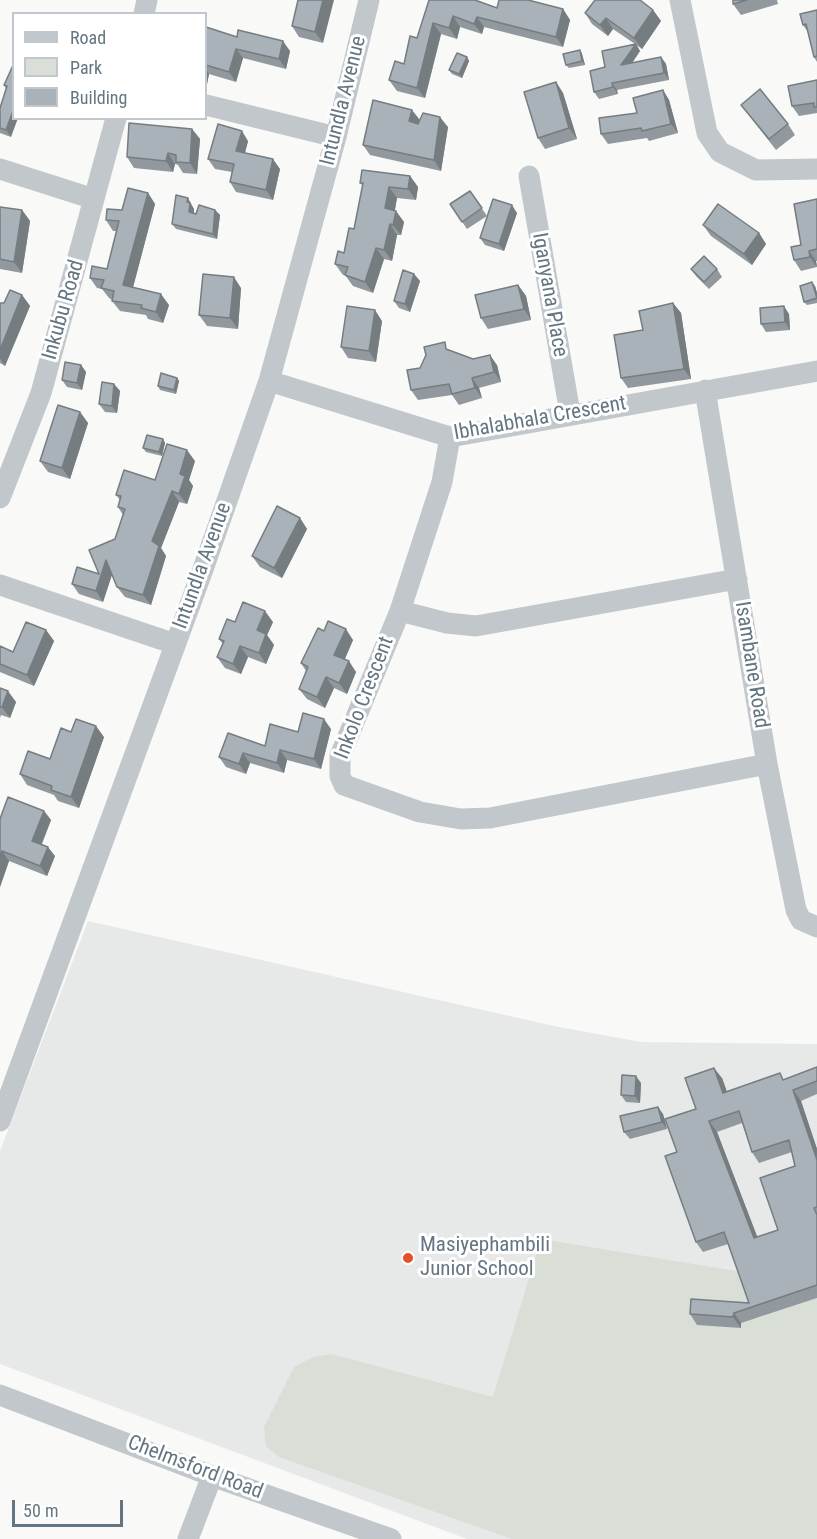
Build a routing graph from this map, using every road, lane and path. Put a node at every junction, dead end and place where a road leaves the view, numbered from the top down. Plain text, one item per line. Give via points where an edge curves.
1 (369, 0) edge
2 (680, 0) edge
3 (207, 105) edge
4 (115, 120) edge
5 (336, 137) junction
6 (0, 169) edge
7 (817, 169) edge
8 (529, 176) dead end
9 (94, 199) junction
10 (817, 371) edge
11 (268, 381) junction
12 (705, 390) junction
13 (570, 413) junction
14 (450, 437) junction
15 (0, 498) edge
16 (737, 579) junction
17 (0, 585) edge
18 (400, 611) junction
19 (175, 644) junction
20 (767, 764) junction
21 (817, 927) edge
22 (5, 1093) edge
23 (0, 1120) edge
24 (0, 1395) edge
25 (212, 1476) junction
26 (188, 1539) edge
27 (391, 1539) edge

1 - 5 street, Intundla Avenue
2 - 7 street via 707,133 720,152 756,170
3 - 5 street
4 - 9 street, Inkubu Road
5 - 11 street, Intundla Avenue
6 - 9 street
8 - 13 street, Iganyana Place
9 - 15 street, Inkubu Road via 41,393
10 - 12 street, Ibhalabhala Crescent
11 - 14 street, Ibhalabhala Crescent
11 - 19 street, Intundla Avenue
12 - 13 street, Ibhalabhala Crescent
12 - 16 street, Isambane Road
13 - 14 street, Ibhalabhala Crescent
14 - 18 street, Inkolo Crescent via 442,482
16 - 18 street via 476,626
16 - 20 street, Isambane Road
17 - 19 street
18 - 20 street, Inkolo Crescent via 340,756 340,776 344,785 354,790 420,812 461,819 490,818
19 - 22 street, Intundla Avenue
20 - 21 street, Isambane Road via 796,910 801,920
22 - 23 street, Intundla Avenue
24 - 25 street, Chelmsford Road
25 - 26 street
25 - 27 street, Chelmsford Road

